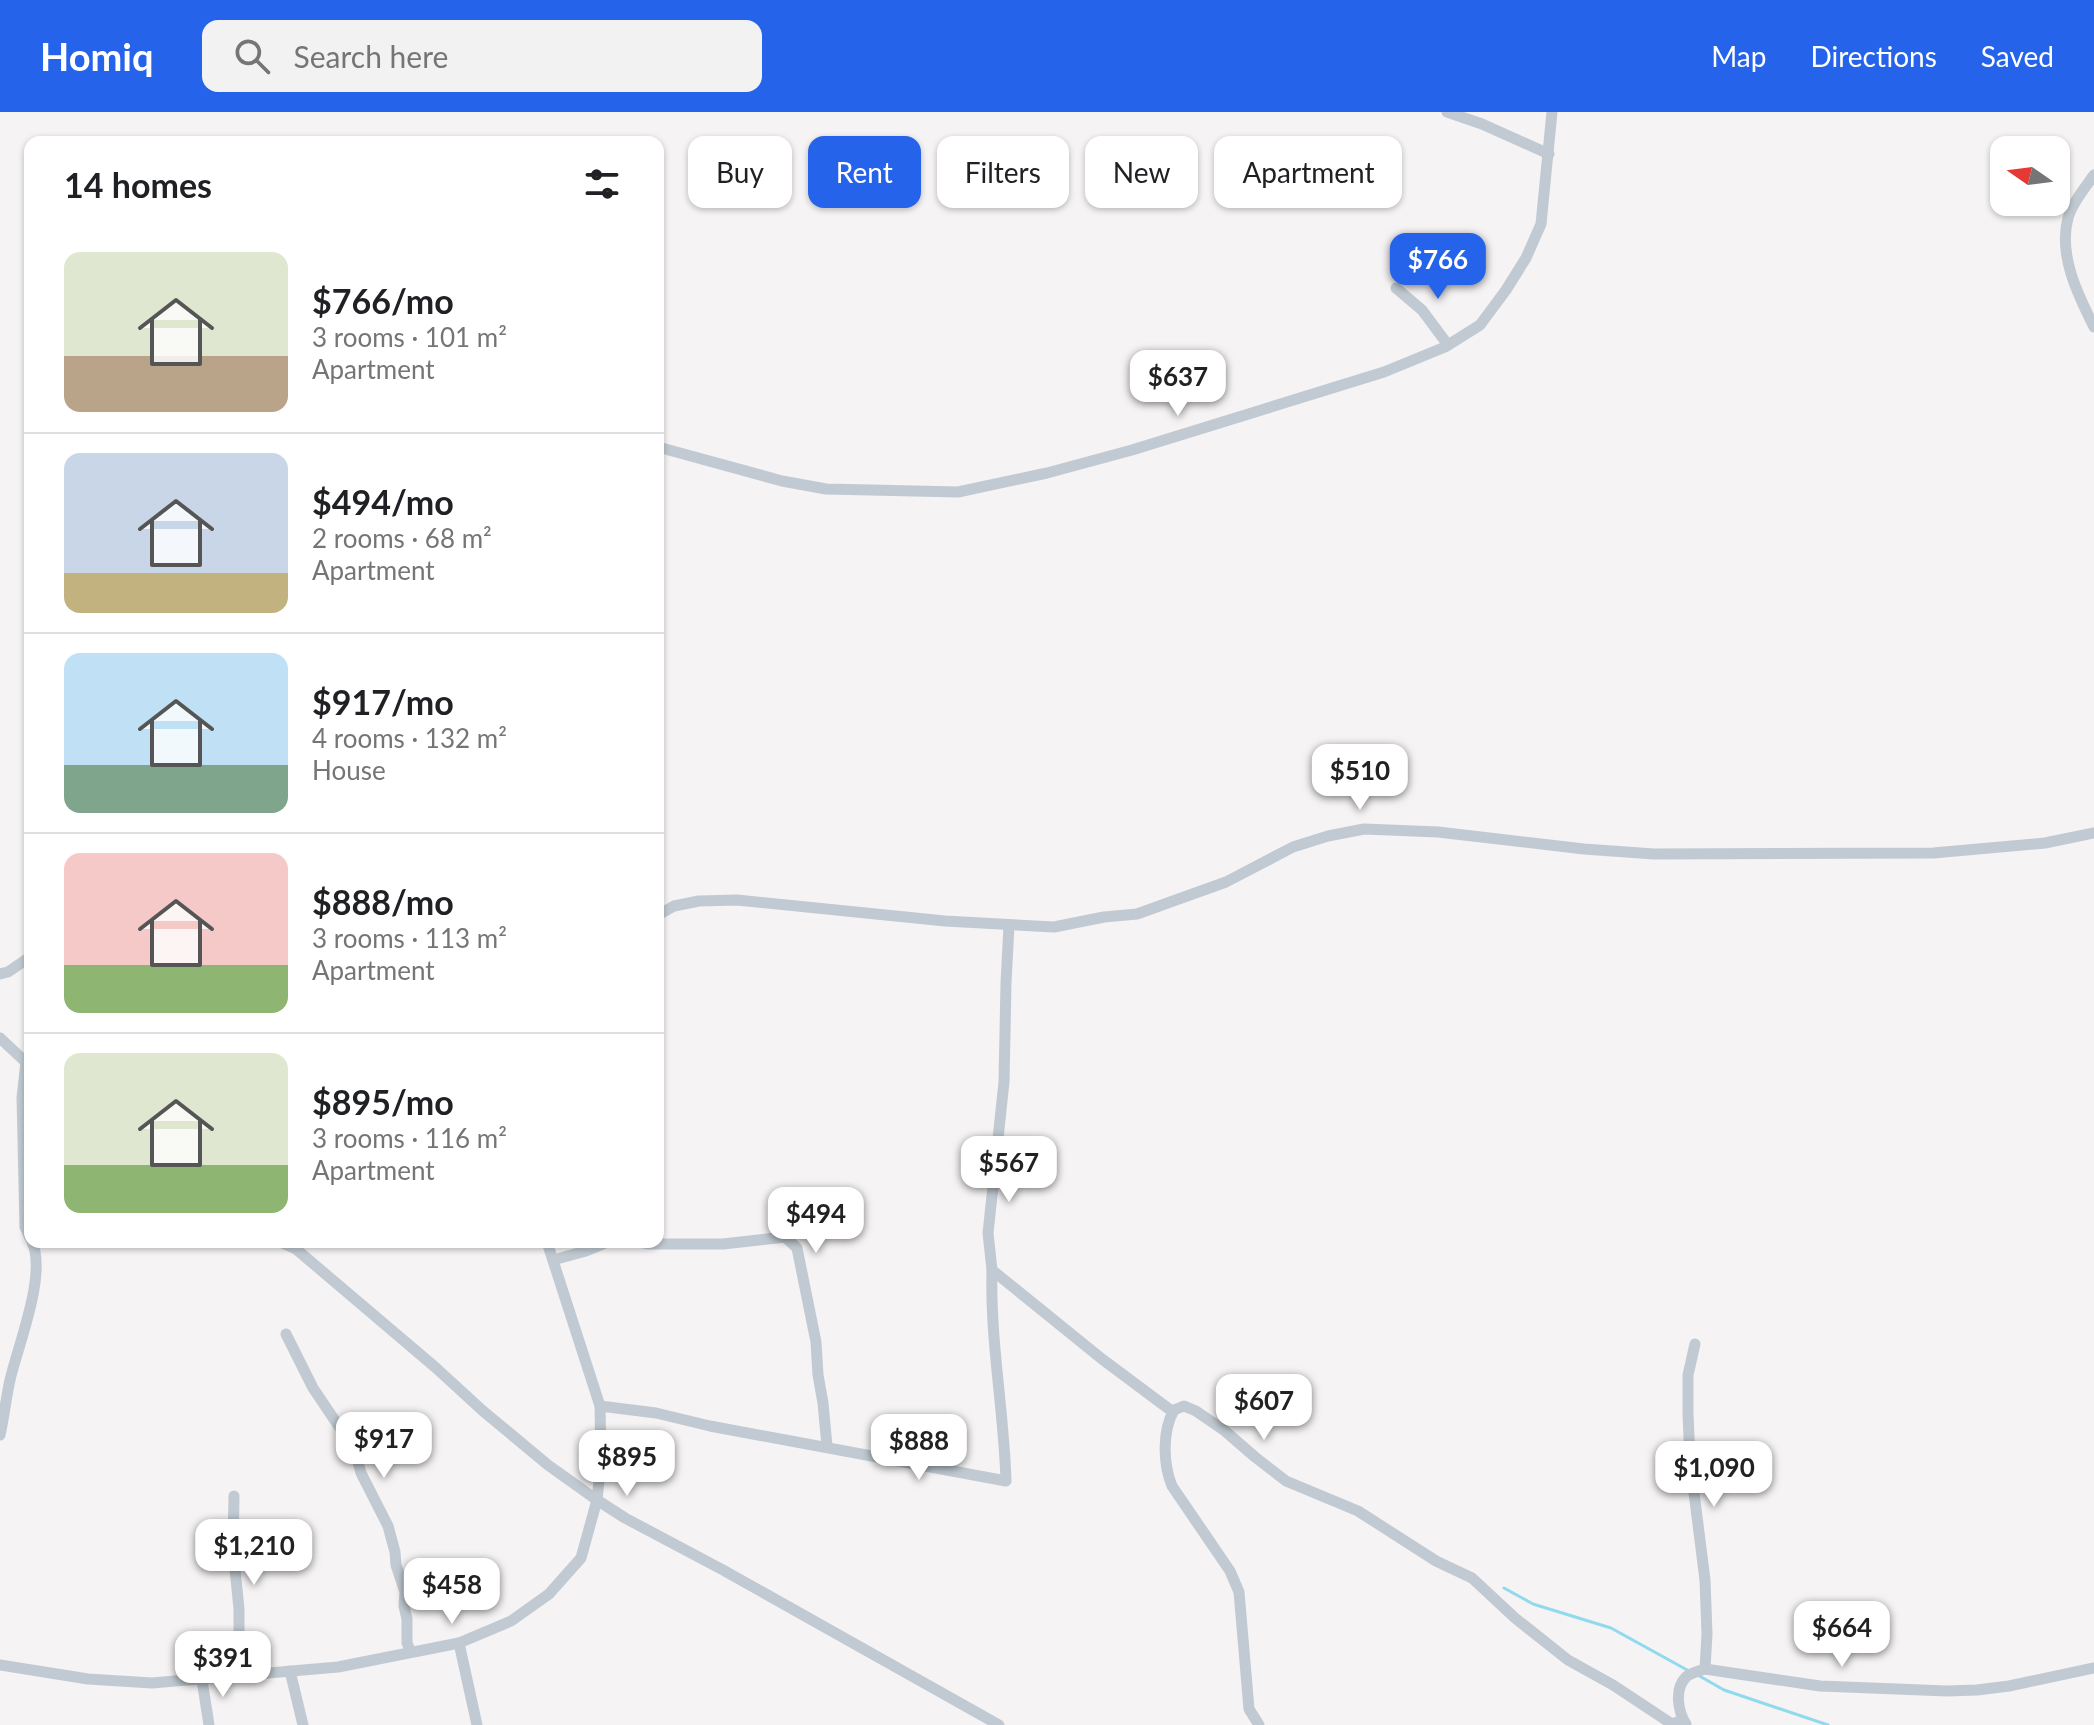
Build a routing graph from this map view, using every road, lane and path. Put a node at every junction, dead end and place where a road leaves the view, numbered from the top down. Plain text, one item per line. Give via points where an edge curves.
1 (1447, 112) edge
2 (1552, 112) edge
3 (1549, 154) junction
4 (2094, 175) edge
5 (1396, 288) dead end
6 (2094, 327) edge
7 (1448, 345) junction
8 (664, 449) edge
9 (2094, 833) edge
10 (664, 912) edge
11 (1009, 925) junction
12 (24, 961) edge
13 (0, 974) edge
14 (0, 1038) edge
15 (24, 1060) edge
16 (24, 1086) edge
17 (24, 1184) edge
18 (664, 1244) edge
19 (35, 1248) edge
20 (294, 1248) edge
21 (549, 1248) edge
22 (593, 1248) edge
23 (553, 1260) junction
24 (992, 1270) junction
25 (286, 1334) dead end
26 (1695, 1344) dead end
27 (600, 1406) junction
28 (1173, 1412) junction
29 (0, 1435) edge
30 (827, 1446) junction
31 (234, 1496) dead end
32 (597, 1500) junction
33 (459, 1643) junction
34 (411, 1652) junction
35 (0, 1665) edge
36 (2094, 1668) edge
37 (1705, 1669) junction
38 (290, 1671) junction
39 (239, 1676) junction
40 (202, 1680) junction
41 (1685, 1723) edge
42 (209, 1725) edge
43 (303, 1725) edge
44 (477, 1725) edge
45 (999, 1725) edge
46 (1259, 1725) edge

1 - 3 street
2 - 3 street
3 - 7 street via 1541,224 1526,258 1480,325
4 - 6 street via 2068,217 2066,242 2071,275
5 - 7 street via 1422,310
7 - 8 street via 1384,372 1187,434 958,492 826,489
9 - 11 street via 1933,853 1654,854 1364,829 1293,847 1226,882 1137,914 1054,927
10 - 11 street via 699,901 737,900
11 - 24 street via 1004,1082 988,1233
12 - 13 street
14 - 15 street
16 - 17 street
18 - 30 street via 785,1237 797,1248 816,1342
19 - 29 street via 35,1286
20 - 32 street via 483,1411
21 - 23 street
22 - 23 street
23 - 27 street
24 - 28 street
24 - 30 street via 1006,1481
25 - 34 street via 325,1409 348,1440 383,1515 405,1592
26 - 37 street via 1688,1414 1705,1580
27 - 30 street
27 - 32 street
28 - 41 street via 1184,1406 1196,1411 1286,1481 1358,1511 1472,1578 1568,1660 1666,1721
28 - 46 street via 1166,1442 1168,1477 1239,1592 1249,1709
31 - 39 street
32 - 33 street via 581,1558 549,1594 511,1621
32 - 45 street
33 - 34 street
33 - 44 street
34 - 38 street
35 - 40 street via 88,1679
36 - 37 street via 2009,1686 1947,1691 1820,1686
37 - 41 street via 1682,1684 1679,1708
38 - 39 street
38 - 43 street
39 - 40 street
40 - 42 street

